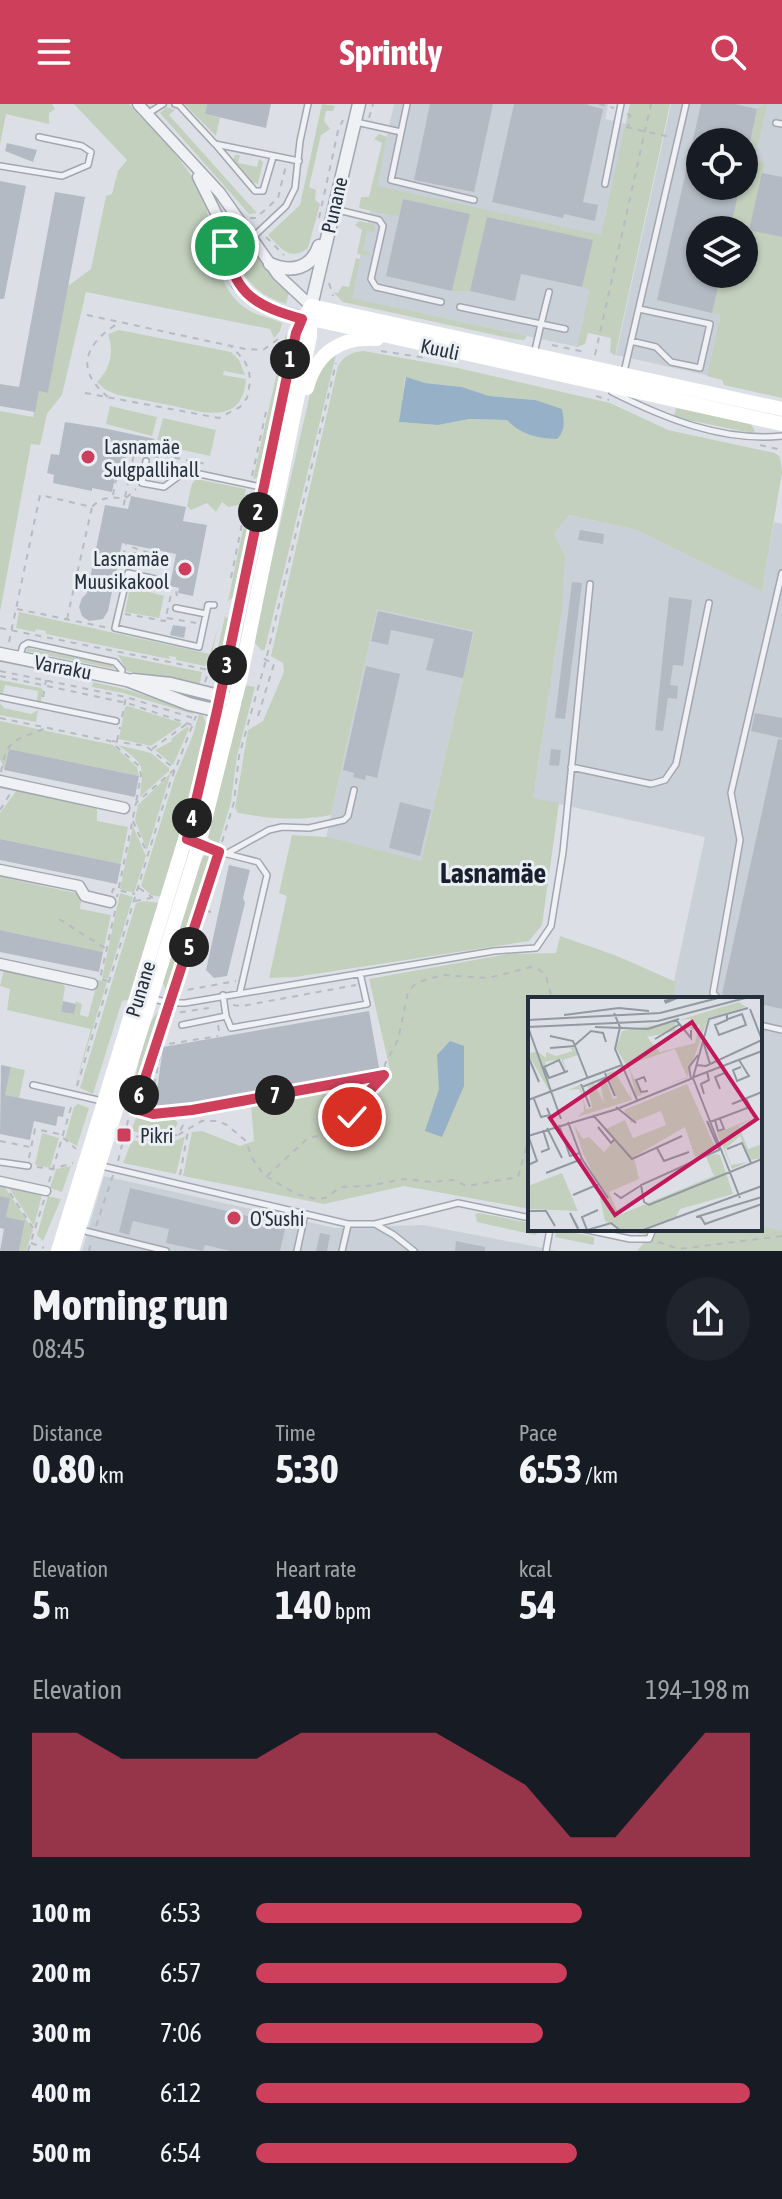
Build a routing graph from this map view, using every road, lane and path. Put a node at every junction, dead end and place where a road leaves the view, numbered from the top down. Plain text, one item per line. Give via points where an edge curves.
1 (138, 104) edge
2 (163, 104) edge
3 (175, 104) edge
4 (308, 104) edge
5 (359, 104) edge
6 (373, 104) edge
7 (407, 104) edge
8 (587, 104) edge
9 (599, 104) edge
10 (651, 104) edge
11 (686, 104) edge
12 (620, 107) edge
13 (579, 111) dead end
14 (147, 114) junction
15 (361, 124) junction
16 (617, 126) junction
17 (645, 131) junction
18 (401, 132) junction
19 (39, 137) dead end
20 (678, 138) junction
21 (215, 144) junction
22 (273, 157) junction
23 (287, 160) junction
24 (299, 161) junction
25 (189, 162) junction
26 (0, 166) edge
27 (605, 184) dead end
28 (474, 200) dead end
29 (333, 209) junction
30 (242, 210) dead end
31 (250, 218) junction
32 (257, 234) junction
33 (290, 259) dead end
34 (270, 264) junction
35 (329, 283) dead end
36 (549, 292) dead end
37 (333, 298) dead end
38 (441, 302) dead end
39 (460, 307) dead end
40 (639, 309) junction
41 (87, 315) dead end
42 (308, 315) junction
43 (120, 322) junction
44 (541, 324) junction
45 (565, 329) dead end
46 (282, 337) dead end
47 (398, 340) junction
48 (631, 341) junction
49 (231, 346) junction
50 (379, 351) dead end
51 (534, 355) junction
52 (595, 355) dead end
53 (425, 358) dead end
54 (337, 361) dead end
55 (624, 374) junction
56 (595, 390) junction
57 (85, 393) dead end
58 (109, 398) junction
59 (613, 401) dead end
60 (782, 409) edge
61 (782, 424) edge
62 (291, 434) junction
63 (782, 436) edge
64 (756, 444) dead end
65 (782, 450) edge
66 (160, 460) dead end
67 (146, 461) dead end
68 (175, 462) junction
69 (206, 464) dead end
70 (142, 483) junction
71 (263, 488) junction
72 (278, 492) junction
73 (125, 499) junction
74 (92, 507) junction
75 (122, 513) dead end
76 (128, 534) dead end
77 (174, 543) dead end
78 (126, 545) junction
79 (782, 573) edge
80 (160, 580) dead end
81 (590, 584) dead end
82 (172, 590) junction
83 (177, 596) dead end
84 (709, 603) dead end
85 (214, 605) dead end
86 (176, 608) dead end
87 (16, 609) junction
88 (119, 612) junction
89 (206, 614) junction
90 (165, 617) junction
91 (67, 619) junction
92 (204, 625) junction
93 (0, 628) edge
94 (115, 628) junction
95 (12, 630) junction
96 (245, 650) junction
97 (4, 655) edge
98 (266, 660) junction
99 (210, 670) dead end
100 (2, 671) edge
101 (1, 676) edge
102 (0, 697) edge
103 (126, 697) junction
104 (125, 703) junction
105 (226, 705) junction
106 (258, 716) dead end
107 (0, 718) edge
108 (195, 719) dead end
109 (116, 721) dead end
110 (188, 723) junction
111 (194, 725) dead end
112 (47, 727) junction
113 (110, 741) junction
114 (151, 750) junction
115 (0, 764) edge
116 (571, 767) junction
117 (2, 769) edge
118 (0, 780) edge
119 (354, 790) dead end
120 (136, 803) junction
121 (124, 808) dead end
122 (132, 820) junction
123 (193, 841) junction
124 (222, 853) junction
125 (148, 855) dead end
126 (0, 870) edge
127 (118, 890) junction
128 (136, 894) dead end
129 (151, 898) dead end
130 (134, 901) dead end
131 (110, 902) joint
132 (200, 910) junction
133 (211, 912) dead end
134 (59, 919) dead end
135 (106, 949) junction
136 (0, 964) edge
137 (360, 973) junction
138 (243, 980) junction
139 (109, 981) dead end
140 (92, 984) dead end
141 (362, 984) junction
142 (174, 992) junction
143 (240, 992) junction
144 (223, 995) junction
145 (145, 996) junction
146 (551, 997) edge
147 (715, 997) edge
148 (171, 1003) junction
149 (224, 1005) junction
150 (226, 1016) junction
151 (182, 1025) dead end
152 (762, 1025) edge
153 (782, 1030) edge
154 (218, 1036) dead end
155 (384, 1075) junction
156 (33, 1085) dead end
157 (154, 1086) junction
158 (142, 1087) junction
159 (111, 1104) junction
160 (135, 1109) junction
161 (192, 1110) junction
162 (175, 1112) junction
163 (151, 1113) junction
164 (202, 1121) junction
165 (189, 1129) junction
166 (124, 1132) junction
167 (178, 1135) junction
168 (0, 1141) edge
169 (528, 1141) edge
170 (31, 1147) junction
171 (30, 1153) dead end
172 (84, 1160) junction
173 (0, 1162) edge
174 (28, 1166) joint
175 (115, 1170) junction
176 (266, 1177) junction
177 (2, 1182) edge
178 (178, 1185) junction
179 (46, 1191) joint
180 (305, 1214) junction
181 (528, 1218) edge
182 (348, 1224) junction
183 (375, 1224) junction
184 (72, 1227) junction
185 (35, 1230) junction
186 (550, 1231) edge
187 (592, 1231) edge
188 (652, 1231) edge
189 (94, 1233) junction
190 (782, 1236) edge
191 (649, 1239) junction
192 (31, 1242) junction
193 (51, 1250) edge
194 (28, 1251) edge
195 (72, 1251) edge
196 (89, 1251) edge
197 (166, 1251) edge
198 (297, 1251) edge
199 (342, 1251) edge
200 (414, 1251) edge
201 (546, 1251) edge

1 - 14 street, Kuuli
2 - 14 lane
3 - 21 lane
4 - 24 lane
5 - 15 street, Punane
6 - 15 path
7 - 18 lane
8 - 13 path
9 - 12 path
10 - 17 path
11 - 20 lane
12 - 16 lane
14 - 25 street, Kuuli
15 - 18 lane
15 - 29 street, Punane
16 - 17 path
16 - 27 lane
17 - 20 path
17 - 52 path
18 - 28 lane via 391,180
19 - 26 lane via 82,146 91,152 88,165 62,176
20 - 40 lane
21 - 22 lane
21 - 22 lane via 255,191 263,191
22 - 23 lane
23 - 24 lane
23 - 31 path via 278,198
24 - 32 lane via 286,206
25 - 32 street, Kuuli
25 - 42 street, Kuuli via 218,217 237,284 261,305
29 - 34 street via 318,250 306,265 288,270
29 - 38 lane via 379,220 383,226 371,279 376,287
29 - 42 street, Punane
30 - 31 path
31 - 32 path
32 - 33 path
32 - 34 street, Kuuli
34 - 42 street, Kuuli
35 - 37 path
36 - 44 lane
39 - 44 lane
40 - 48 lane
40 - 48 lane via 710,324 700,368 671,362 656,347
41 - 43 path
42 - 47 main road, Kuuli
42 - 51 main road, Kuuli
42 - 62 main road, Punane
42 - 71 main road, Punane via 296,333
43 - 49 path
43 - 58 path via 93,343 87,365 96,387
44 - 45 lane
44 - 51 lane
46 - 49 path via 263,350
47 - 56 main road, Kuuli
47 - 62 main road via 355,339 324,354 309,379
48 - 55 lane
49 - 58 path via 244,360 250,382 247,398 226,415 213,418
50 - 53 path
51 - 55 main road, Kuuli
54 - 98 path
55 - 60 main road, Kuuli
56 - 59 path
56 - 61 main road, Kuuli
56 - 63 lane via 670,420 748,436
57 - 58 path
62 - 72 main road, Punane
64 - 65 path
66 - 68 path
67 - 70 lane
68 - 69 path
68 - 73 path via 156,441 134,454
70 - 71 lane via 164,487 195,473
70 - 73 path
71 - 72 lane
71 - 105 main road, Punane
72 - 96 main road, Punane
73 - 74 path via 99,500
73 - 75 path
74 - 87 path via 40,495
74 - 91 path
76 - 78 path
77 - 82 path via 165,581 165,588
78 - 78 path via 152,554 151,557 124,555
79 - 147 lane via 731,793 740,840
80 - 88 lane via 128,573
81 - 116 lane
82 - 83 path
82 - 90 path
84 - 116 lane via 676,764 665,780 651,784
85 - 89 lane via 208,605
86 - 89 lane
87 - 91 path
87 - 95 path
88 - 90 path
88 - 94 lane
89 - 92 lane
90 - 92 path
91 - 94 path
92 - 94 lane via 199,647
93 - 95 path
95 - 97 path
95 - 99 path
96 - 98 path
96 - 105 main road, Punane
97 - 100 path
97 - 105 street, Varraku via 124,680 176,699
98 - 106 path via 274,664
98 - 124 path via 239,756
100 - 101 path
100 - 103 path
101 - 104 path
102 - 109 lane
103 - 104 path
103 - 108 path
104 - 110 path
105 - 123 main road, Punane
107 - 112 path
110 - 111 path
110 - 114 path
112 - 113 path
112 - 117 path via 9,744
113 - 114 path
113 - 120 path via 139,766
114 - 120 path via 175,769
115 - 117 path
116 - 137 lane via 551,926 536,948
117 - 118 path
118 - 121 street
119 - 124 lane via 344,820 269,830
120 - 122 path
122 - 125 path
122 - 127 path
123 - 124 lane
123 - 145 main road, Punane
124 - 132 path
124 - 138 lane via 258,862 267,875
126 - 131 street via 79,886 85,896
127 - 128 path
127 - 131 path via 113,889
127 - 135 path
129 - 130 path
132 - 133 path
132 - 142 path
134 - 135 path
135 - 139 path via 100,979
136 - 140 street
137 - 141 lane
137 - 143 lane
138 - 142 path
138 - 143 lane
141 - 149 path
141 - 150 lane via 367,1004 231,1028
142 - 148 path
143 - 144 lane
144 - 148 lane
144 - 149 lane
145 - 148 lane
145 - 159 main road, Punane
146 - 155 path via 546,976 531,967 488,978 442,975 416,983 408,992
148 - 158 path
149 - 150 lane
150 - 151 lane
152 - 153 lane
154 - 157 path via 162,1045
155 - 161 path
155 - 176 path via 334,1133 308,1138
156 - 159 lane
157 - 158 path
157 - 163 path
158 - 160 path
159 - 172 main road, Punane
160 - 163 path
160 - 166 path
161 - 162 path
161 - 164 path
162 - 163 path
162 - 167 path via 183,1125
164 - 165 path
164 - 176 path via 227,1125 246,1141
165 - 167 path
165 - 178 path
166 - 167 path via 150,1140
166 - 175 path
168 - 170 path
169 - 176 path via 518,1177 467,1186 453,1180 404,1179 341,1187 316,1199
170 - 171 path
170 - 172 path via 35,1129 59,1134
172 - 174 path via 53,1169
172 - 175 lane
172 - 184 main road, Punane
173 - 174 lane
175 - 178 lane
175 - 189 path
177 - 179 street
177 - 185 path
178 - 180 lane
179 - 185 path
180 - 182 lane
180 - 198 lane
181 - 183 lane via 458,1203
182 - 183 lane
182 - 199 lane
183 - 200 lane
184 - 189 lane
184 - 193 main road, Punane
184 - 195 main road, Punane
185 - 192 path
186 - 201 lane
187 - 191 lane
188 - 191 lane
189 - 196 path
189 - 197 lane
190 - 191 path via 679,1249
192 - 193 path
192 - 194 path

